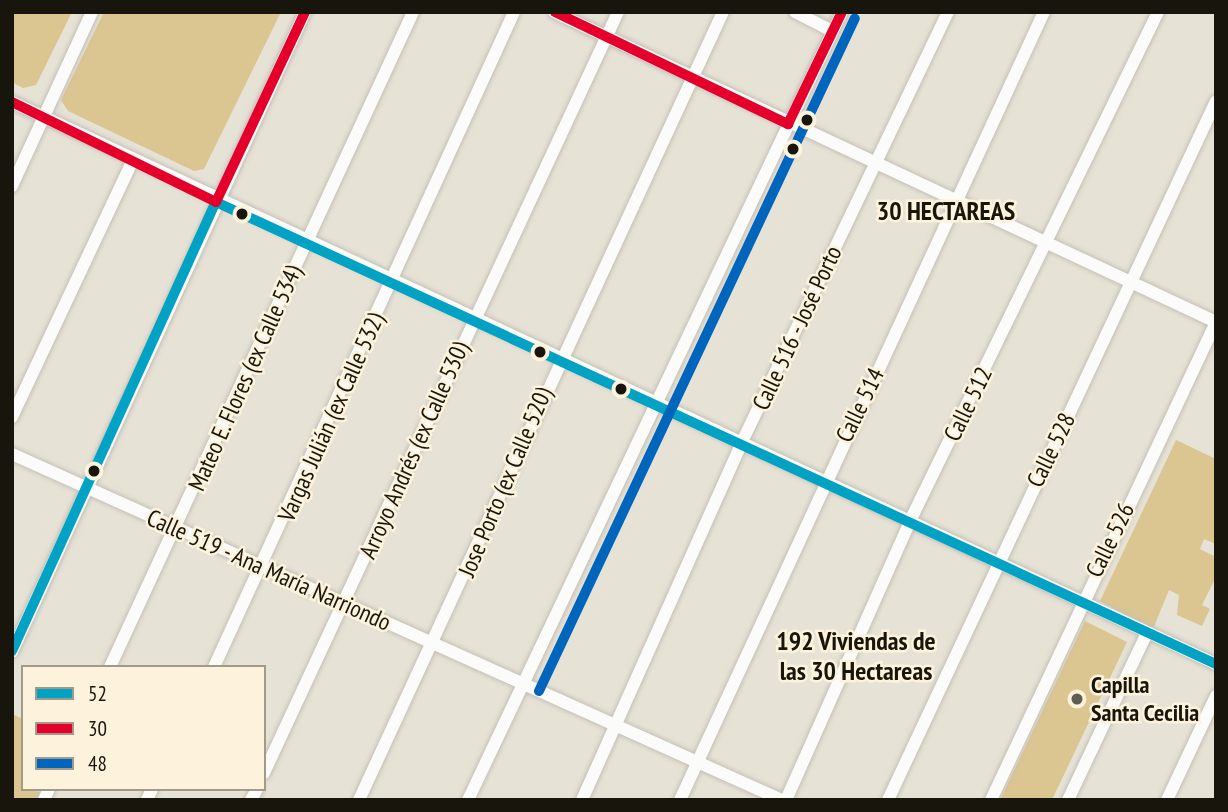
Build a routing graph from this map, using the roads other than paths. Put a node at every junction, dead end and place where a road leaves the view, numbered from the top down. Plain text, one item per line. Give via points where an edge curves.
1 (92, 12) edge
2 (305, 12) edge
3 (412, 12) edge
4 (514, 12) edge
5 (554, 12) edge
6 (618, 12) edge
7 (723, 12) edge
8 (795, 12) edge
9 (842, 12) edge
10 (948, 12) edge
11 (1044, 12) edge
12 (1158, 12) edge
13 (832, 32) junction
14 (605, 38) junction
15 (692, 78) junction
16 (1216, 101) edge
17 (12, 102) edge
18 (43, 117) junction
19 (789, 124) junction
20 (132, 162) junction
21 (875, 163) junction
22 (12, 186) edge
23 (958, 201) junction
24 (215, 202) junction
25 (1047, 243) junction
26 (305, 244) junction
27 (390, 282) junction
28 (1133, 283) junction
29 (472, 322) junction
30 (1216, 322) edge
31 (557, 361) junction
32 (654, 406) junction
33 (12, 417) edge
34 (741, 444) junction
35 (12, 454) edge
36 (823, 482) junction
37 (88, 489) junction
38 (910, 521) junction
39 (178, 530) junction
40 (995, 563) junction
41 (264, 569) junction
42 (1080, 601) junction
43 (345, 604) junction
44 (1147, 633) junction
45 (435, 644) junction
46 (12, 652) edge
47 (1216, 664) edge
48 (111, 665) edge
49 (215, 665) edge
50 (526, 685) junction
51 (1216, 696) edge
52 (618, 726) junction
53 (699, 762) junction
54 (266, 769) edge
55 (359, 800) edge
56 (468, 800) edge
57 (582, 800) edge
58 (680, 800) edge
59 (784, 800) edge
60 (888, 800) edge
61 (991, 800) edge
62 (1068, 800) edge
63 (1167, 800) edge

1 - 18 street
2 - 24 street
3 - 26 street, Mateo E. Flores (ex Calle 534)
4 - 27 street, Vargas Julián (ex Calle 532)
5 - 14 street
6 - 14 street, Arroyo Andrés (ex Calle 530)
7 - 15 street, Jose Porto (ex Calle 520)
8 - 13 street
9 - 13 street
10 - 21 street, Calle 516 - José Porto
11 - 23 street, Calle 514
12 - 25 street, Calle 512
13 - 19 street
14 - 15 street
14 - 29 street, Arroyo Andrés (ex Calle 530)
15 - 19 street
15 - 31 street, Jose Porto (ex Calle 520)
16 - 28 street, Calle 528
17 - 18 street
18 - 20 street
18 - 22 street
19 - 21 street
19 - 32 street
20 - 24 street
20 - 33 street
21 - 23 street
21 - 34 street, Calle 516 - José Porto
23 - 25 street
23 - 36 street, Calle 514
24 - 26 street
24 - 37 street
25 - 28 street
25 - 38 street, Calle 512
26 - 27 street
26 - 39 street, Mateo E. Flores (ex Calle 534)
27 - 29 street
27 - 41 street, Vargas Julián (ex Calle 532)
28 - 30 street
28 - 40 street, Calle 528
29 - 31 street
29 - 43 street, Arroyo Andrés (ex Calle 530)
30 - 42 street, Calle 526
31 - 32 street
31 - 45 street, Jose Porto (ex Calle 520)
32 - 34 street
32 - 50 street
34 - 36 street
34 - 52 street, Calle 516 - José Porto
35 - 37 street, Calle 519 - Ana María Narriondo
36 - 38 street
36 - 53 street, Calle 514
37 - 39 street, Calle 519 - Ana María Narriondo
37 - 46 street
38 - 40 street
38 - 59 street, Calle 512
39 - 41 street, Calle 519 - Ana María Narriondo
39 - 48 street, Mateo E. Flores (ex Calle 534)
40 - 42 street
40 - 60 street, Calle 528
41 - 43 street, Calle 519 - Ana María Narriondo
41 - 49 street, Vargas Julián (ex Calle 532)
42 - 44 street
42 - 61 street, Calle 526
43 - 45 street, Calle 519 - Ana María Narriondo
43 - 54 street, Arroyo Andrés (ex Calle 530)
44 - 47 street
44 - 62 street
45 - 50 street, Calle 519 - Ana María Narriondo
45 - 55 street, Jose Porto (ex Calle 520)
50 - 52 street, Calle 519 - Ana María Narriondo
50 - 56 street
51 - 63 street
52 - 53 street, Calle 519 - Ana María Narriondo
52 - 57 street, Calle 516 - José Porto
53 - 58 street, Calle 514
53 - 59 street, Calle 519 - Ana María Narriondo

